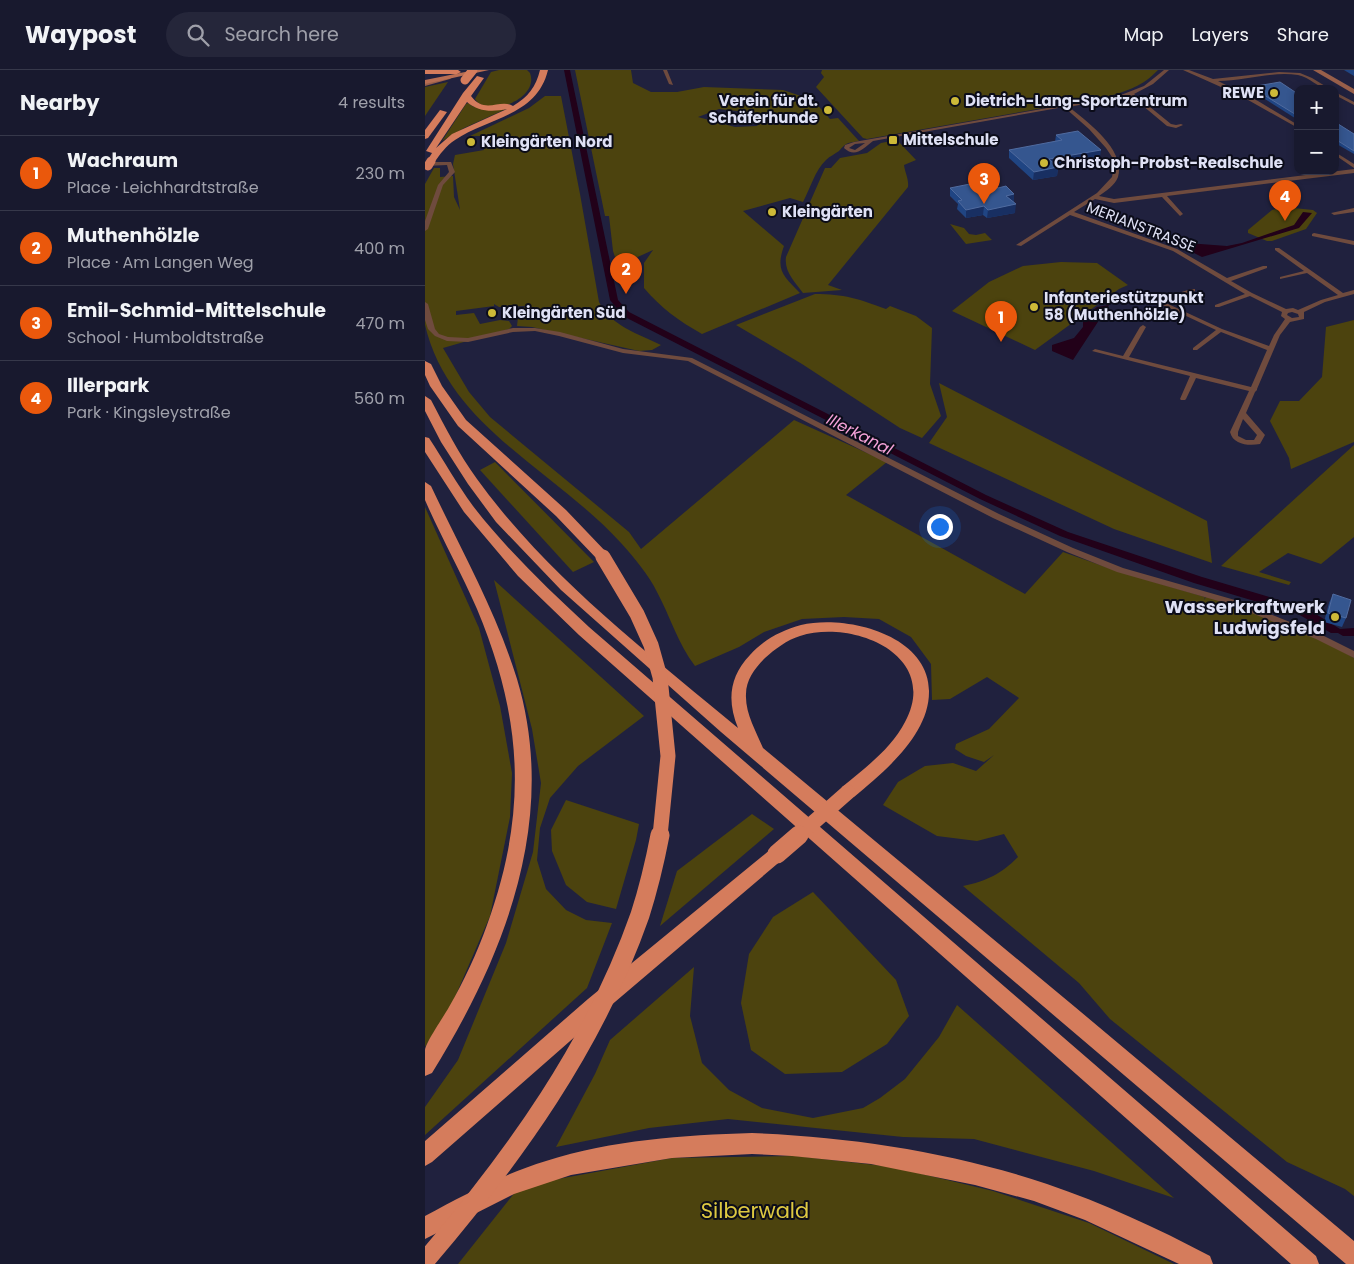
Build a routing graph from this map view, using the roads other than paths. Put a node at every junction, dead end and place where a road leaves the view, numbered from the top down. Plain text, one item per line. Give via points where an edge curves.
1 (473, 70) edge
2 (486, 70) edge
3 (543, 70) edge
4 (665, 70) edge
5 (1167, 70) edge
6 (1185, 70) edge
7 (1315, 70) edge
8 (461, 71) edge
9 (534, 71) edge
10 (425, 72) edge
11 (425, 78) edge
12 (1215, 80) junction
13 (425, 83) edge
14 (671, 84) dead end
15 (1321, 85) edge
16 (460, 87) dead end
17 (1354, 92) edge
18 (1131, 94) junction
19 (466, 95) junction
20 (1339, 95) edge
21 (450, 102) dead end
22 (1354, 104) edge
23 (1065, 106) junction
24 (1164, 120) dead end
25 (1294, 125) edge
26 (425, 136) edge
27 (871, 140) dead end
28 (1339, 156) edge
29 (427, 164) edge
30 (1354, 166) edge
31 (1354, 171) edge
32 (1163, 195) junction
33 (1095, 197) junction
34 (1354, 210) edge
35 (1071, 213) junction
36 (1334, 213) dead end
37 (1180, 214) dead end
38 (425, 229) edge
39 (1314, 235) dead end
40 (1354, 243) edge
41 (1019, 246) dead end
42 (1277, 249) dead end
43 (1265, 267) dead end
44 (1309, 272) junction
45 (1282, 278) dead end
46 (1227, 280) junction
47 (1193, 290) dead end
48 (1138, 292) dead end
49 (1354, 292) edge
50 (1250, 294) junction
51 (1343, 295) junction
52 (1161, 303) junction
53 (425, 304) edge
54 (1217, 306) dead end
55 (1285, 311) junction
56 (1299, 312) junction
57 (1289, 319) junction
58 (1143, 327) dead end
59 (1220, 330) junction
60 (1195, 349) dead end
61 (1271, 349) junction
62 (1095, 351) dead end
63 (1125, 358) junction
64 (425, 364) edge
65 (1194, 375) junction
66 (1254, 390) junction
67 (1183, 398) dead end
68 (425, 400) edge
69 (1243, 414) dead end
70 (425, 441) edge
71 (425, 486) edge
72 (1354, 655) edge
73 (757, 754) junction
74 (425, 1066) edge
75 (425, 1155) edge
76 (425, 1228) edge
77 (1354, 1256) edge
78 (425, 1261) edge
79 (1202, 1264) edge
80 (1308, 1264) edge

1 - 16 highway, bridge
2 - 13 main road
2 - 19 highway
3 - 29 highway via 542,82 535,93 520,105 448,140
4 - 14 street
5 - 18 street via 1152,84
6 - 12 street
7 - 17 main road
8 - 10 highway
8 - 11 main road
9 - 19 highway via 536,78 532,88 513,104 497,108 479,107
12 - 15 street via 1291,71
12 - 25 street
18 - 23 street
18 - 24 street
19 - 29 highway
20 - 22 street
21 - 26 highway
23 - 27 street
23 - 33 street via 1100,138 1116,159 1114,178
28 - 30 street
29 - 38 street via 449,163 452,172 441,185
31 - 32 street
32 - 33 street via 1114,201
32 - 37 street
33 - 35 street
34 - 36 street
35 - 41 street
35 - 46 street, MERIANSTRASSE via 1175,250
39 - 40 street
42 - 44 street
43 - 46 street
44 - 45 street
44 - 51 street
46 - 50 street, MERIANSTRASSE
47 - 52 street
48 - 52 street
49 - 51 street
50 - 54 street
50 - 55 street, MERIANSTRASSE
51 - 56 street
52 - 59 street
53 - 72 street via 435,332 453,340 529,329 624,351 690,359 996,516 1070,550 1129,573 1232,602 1319,637
55 - 56 street
55 - 57 street via 1284,316
56 - 57 street via 1302,318
57 - 61 street
58 - 63 street
59 - 60 street
59 - 61 street
61 - 66 street
62 - 63 street
63 - 65 street
64 - 78 highway, bridge via 439,392 462,422 561,513 603,557 632,602 660,675 665,709 667,777 658,845 648,885 626,952 595,1021 568,1070 503,1167
65 - 66 street
65 - 67 street
66 - 69 street
68 - 73 highway via 473,484 534,556 625,641
70 - 80 highway via 461,498 558,606
71 - 74 highway via 500,649 522,735 524,769 518,843 502,907 468,992
73 - 75 highway, bridge via 739,707 738,694 747,668 781,638 807,629 859,629 889,640 911,660 917,671 921,693 915,717 873,772 595,1006
73 - 77 highway
76 - 79 highway via 491,1192 536,1174 605,1157 701,1144 814,1146 893,1156 1045,1194 1107,1218

